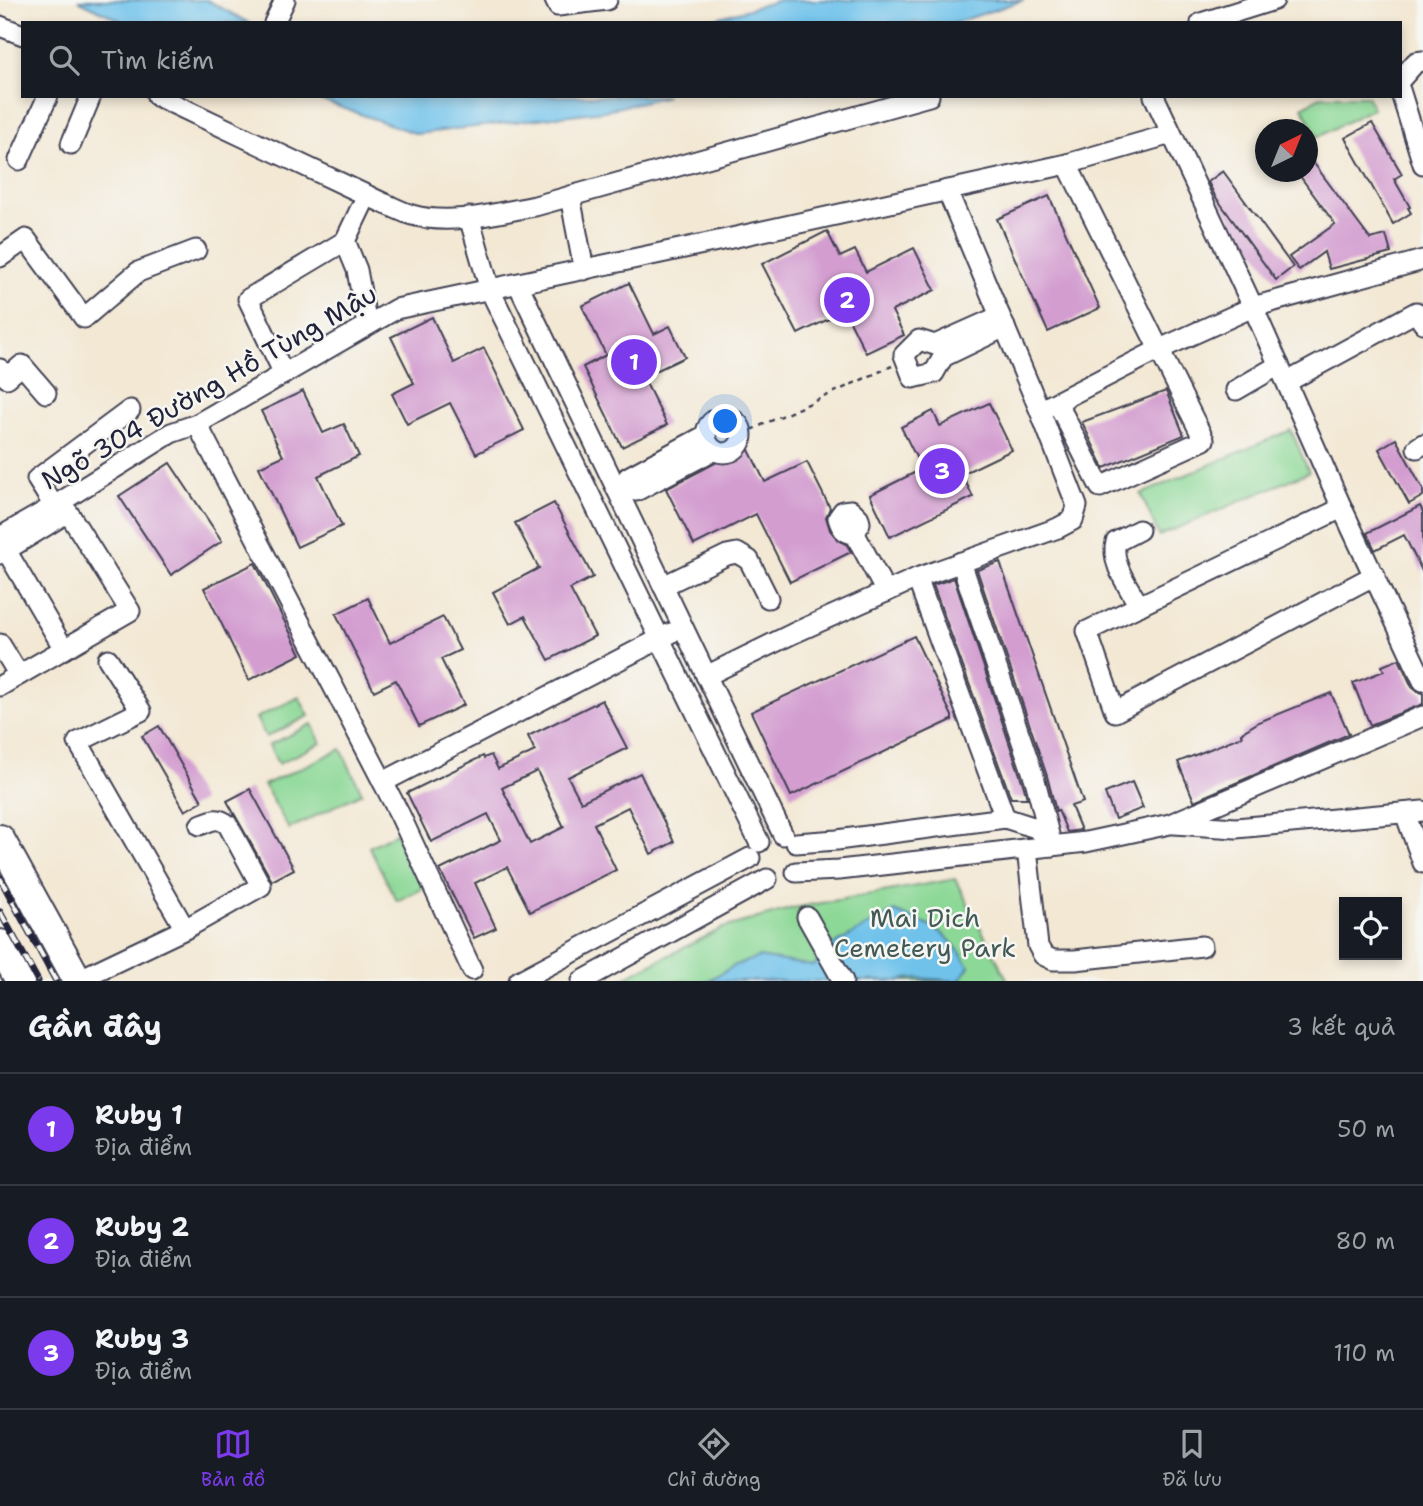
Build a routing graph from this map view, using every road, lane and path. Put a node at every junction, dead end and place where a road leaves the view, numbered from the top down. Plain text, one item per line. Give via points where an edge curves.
1 (285, 0) edge
2 (555, 0) edge
3 (607, 0) edge
4 (1274, 0) edge
5 (275, 21) edge
6 (1207, 21) edge
7 (0, 26) edge
8 (21, 34) edge
9 (1423, 61) edge
10 (1402, 78) edge
11 (1402, 95) edge
12 (47, 98) edge
13 (89, 98) edge
14 (161, 98) edge
15 (922, 98) edge
16 (1155, 98) edge
17 (1418, 131) edge
18 (1171, 134) junction
19 (71, 144) dead end
20 (19, 160) dead end
21 (1067, 163) junction
22 (1423, 164) edge
23 (947, 190) junction
24 (367, 195) junction
25 (570, 196) junction
26 (469, 217) junction
27 (345, 241) junction
28 (196, 250) dead end
29 (0, 257) edge
30 (1423, 260) edge
31 (584, 270) junction
32 (517, 284) junction
33 (491, 290) junction
34 (1253, 307) junction
35 (1002, 321) junction
36 (1423, 323) edge
37 (367, 326) junction
38 (1160, 349) junction
39 (904, 361) junction
40 (0, 369) edge
41 (1283, 373) junction
42 (284, 374) junction
43 (1236, 390) dead end
44 (46, 393) dead end
45 (1049, 407) junction
46 (130, 410) dead end
47 (197, 424) junction
48 (742, 434) junction
49 (591, 437) junction
50 (710, 443) junction
51 (568, 450) junction
52 (621, 489) junction
53 (1342, 508) junction
54 (61, 509) junction
55 (1139, 530) dead end
56 (855, 534) dead end
57 (2, 547) edge
58 (961, 562) junction
59 (1375, 575) junction
60 (916, 578) junction
61 (663, 586) junction
62 (886, 592) junction
63 (768, 598) dead end
64 (1139, 606) junction
65 (683, 627) junction
66 (660, 639) junction
67 (0, 644) edge
68 (64, 649) junction
69 (108, 659) dead end
70 (19, 675) junction
71 (706, 676) junction
72 (1423, 681) edge
73 (0, 685) edge
74 (1423, 716) edge
75 (383, 782) junction
76 (1414, 812) edge
77 (1005, 818) junction
78 (1170, 824) junction
79 (200, 825) dead end
80 (0, 839) edge
81 (789, 839) junction
82 (1052, 846) junction
83 (1027, 849) junction
84 (754, 850) junction
85 (1423, 863) edge
86 (796, 872) junction
87 (767, 879) junction
88 (807, 917) dead end
89 (185, 929) junction
90 (0, 944) edge
91 (1202, 946) dead end
92 (472, 970) dead end
93 (78, 980) edge
94 (20, 981) edge
95 (519, 981) edge
96 (582, 981) edge
97 (843, 981) edge

1 - 5 street
2 - 3 street via 558,6
4 - 6 street
7 - 8 street
9 - 10 street via 1416,62
11 - 17 street
12 - 20 street
13 - 19 street
14 - 24 street
15 - 25 street
16 - 18 street
17 - 22 street
18 - 21 street, Ngõ 304 Đường Hồ Tùng Mậu
18 - 34 street
21 - 23 street, Ngõ 304 Đường Hồ Tùng Mậu
21 - 38 street
23 - 31 street, Ngõ 304 Đường Hồ Tùng Mậu
23 - 35 street
24 - 26 street via 414,215
24 - 27 street
25 - 26 street
25 - 31 street
26 - 33 street
27 - 37 street via 357,270
27 - 42 street via 248,299
28 - 29 street via 138,272 84,318 26,239
30 - 34 street
31 - 32 street, Ngõ 304 Đường Hồ Tùng Mậu
32 - 33 street, Ngõ 304 Đường Hồ Tùng Mậu
32 - 49 street
33 - 37 street, Ngõ 304 Đường Hồ Tùng Mậu via 396,309
33 - 51 street
34 - 38 street
34 - 41 street
35 - 39 street via 935,345 919,340
35 - 39 street via 943,357 934,373 914,378
35 - 45 street
36 - 41 street via 1416,312
37 - 42 street, Ngõ 304 Đường Hồ Tùng Mậu
38 - 45 street
38 - 45 street via 1204,440 1100,487
39 - 48 path
40 - 44 street via 7,378 22,365
41 - 43 street
41 - 53 street
42 - 47 street, Ngõ 304 Đường Hồ Tùng Mậu
45 - 58 street via 1077,506 1073,520
46 - 54 street via 37,479
47 - 54 street, Ngõ 304 Đường Hồ Tùng Mậu via 171,433 100,477 98,492
47 - 75 street
48 - 50 street via 735,450 724,453
48 - 50 street via 737,423 720,418 710,424
49 - 51 street
49 - 52 street
50 - 52 street via 628,477
51 - 66 street
52 - 61 street
53 - 59 street
53 - 64 street
54 - 57 street
54 - 68 street via 130,611
55 - 64 street via 1116,542 1113,551
56 - 62 street
57 - 68 street
58 - 60 street
58 - 82 street via 1035,780
59 - 64 street via 1115,712 1087,631
59 - 72 street
60 - 62 street
60 - 77 street
61 - 63 street via 737,553 749,560
61 - 65 street
62 - 71 street
65 - 66 street
65 - 71 street
66 - 75 street
66 - 84 street
67 - 70 street
68 - 70 street
69 - 89 street via 141,711 78,742
70 - 73 street
71 - 81 street
74 - 78 street
75 - 92 street
76 - 78 street via 1236,828
76 - 85 street
77 - 81 street via 837,840
77 - 82 street via 1036,828
78 - 82 street
79 - 89 street via 215,818 228,825 261,887
80 - 93 highway
81 - 84 street via 767,836
81 - 86 street via 800,852
82 - 83 street
83 - 86 street
83 - 91 street via 1038,946 1043,955 1074,960
84 - 87 street via 758,872
84 - 95 street
86 - 87 street via 787,879
87 - 96 street
88 - 97 street
89 - 93 street
90 - 94 highway

